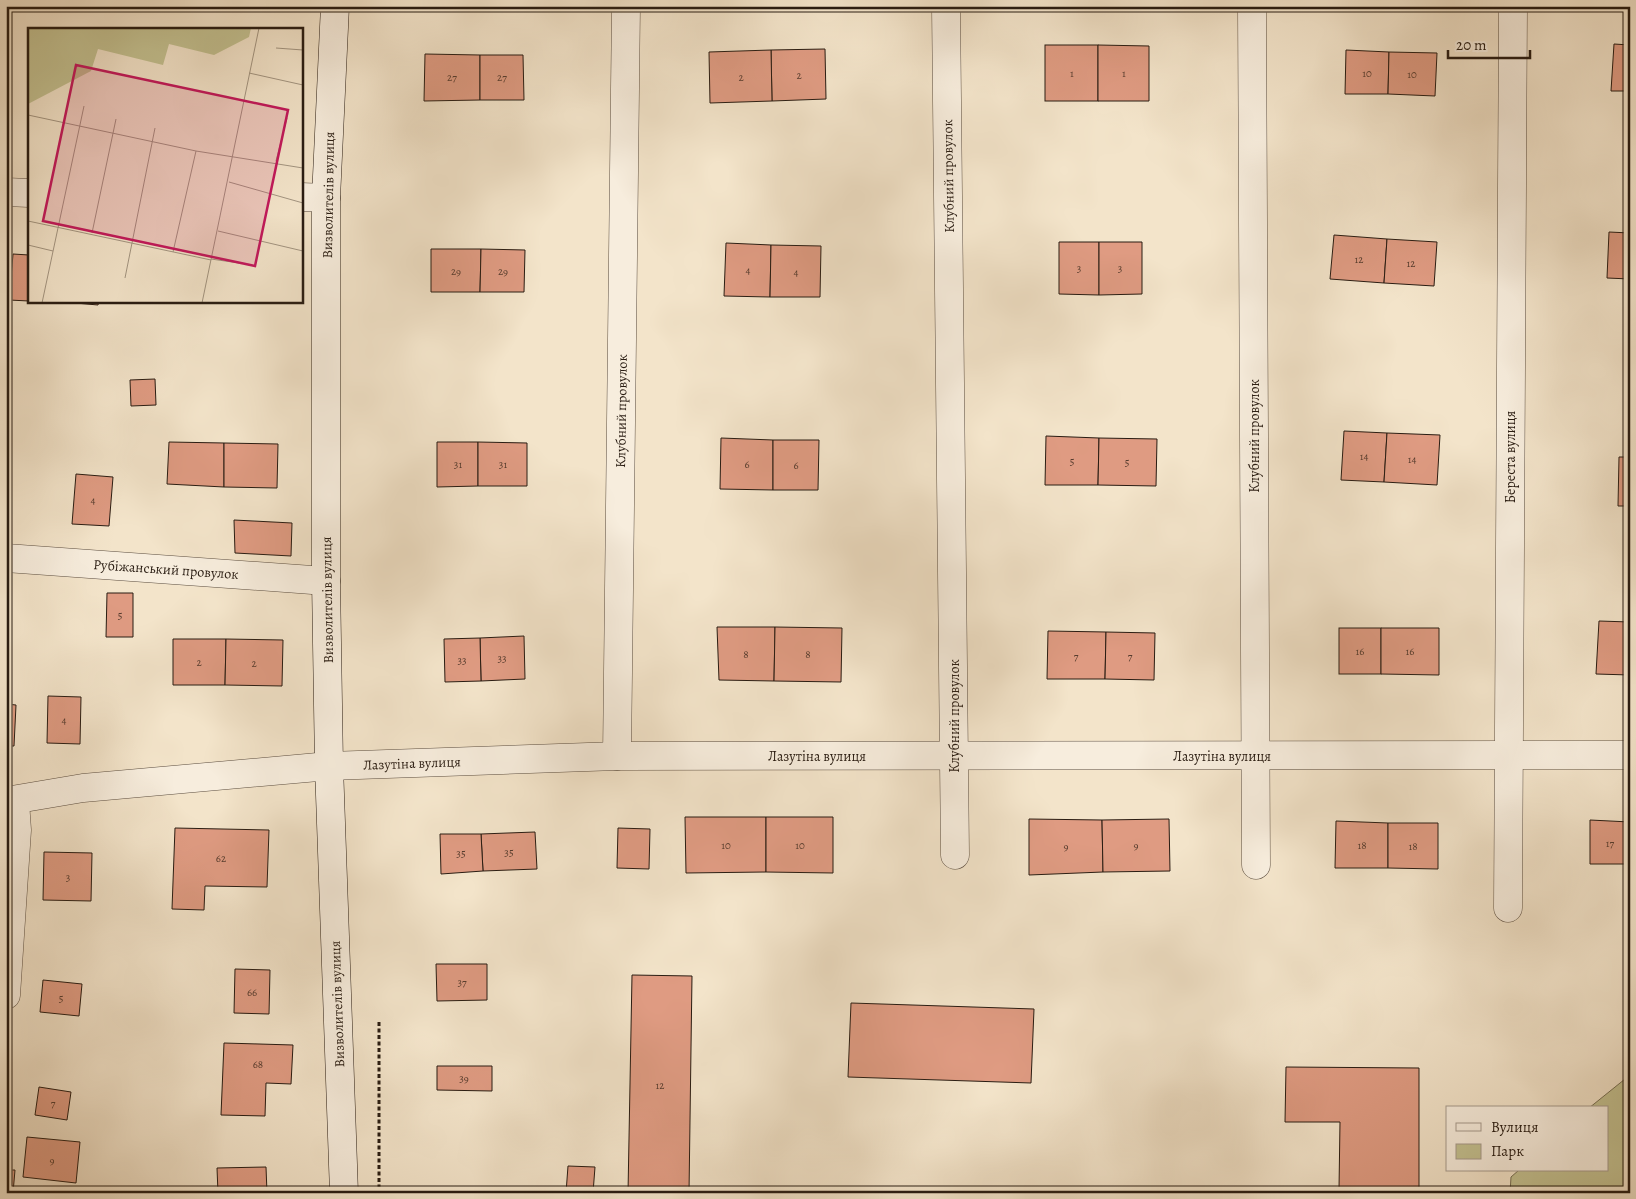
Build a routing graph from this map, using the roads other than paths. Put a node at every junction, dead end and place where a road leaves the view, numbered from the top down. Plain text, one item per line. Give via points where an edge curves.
1 (335, 6) edge
2 (626, 6) edge
3 (946, 6) edge
4 (1252, 6) edge
5 (1513, 6) edge
6 (6, 192) edge
7 (28, 193) edge
8 (314, 198) edge
9 (6, 558) edge
10 (326, 581) junction
11 (1509, 755) junction
12 (1630, 755) edge
13 (617, 756) junction
14 (955, 756) junction
15 (1255, 756) junction
16 (329, 766) junction
17 (10, 802) edge
18 (954, 855) dead end
19 (1256, 865) dead end
20 (1508, 908) dead end
21 (6, 995) edge
22 (344, 1193) edge

1 - 8 street, Визволителів вулиця
2 - 13 street, Клубний провулок
3 - 14 street, Клубний провулок
4 - 15 street, Клубний провулок
5 - 11 street, Береста вулиця
6 - 7 street
8 - 10 street, Визволителів вулиця
9 - 10 street, Рубіжанський провулок
10 - 16 street, Визволителів вулиця
11 - 12 street, Лазутіна вулиця
11 - 15 street, Лазутіна вулиця
11 - 20 street, Береста вулиця
13 - 14 street, Лазутіна вулиця
13 - 16 street, Лазутіна вулиця
14 - 15 street, Лазутіна вулиця
14 - 18 street, Клубний провулок
15 - 19 street, Клубний провулок
16 - 17 street, Лазутіна вулиця via 84,788
16 - 22 street, Визволителів вулиця
17 - 21 street via 17,830

